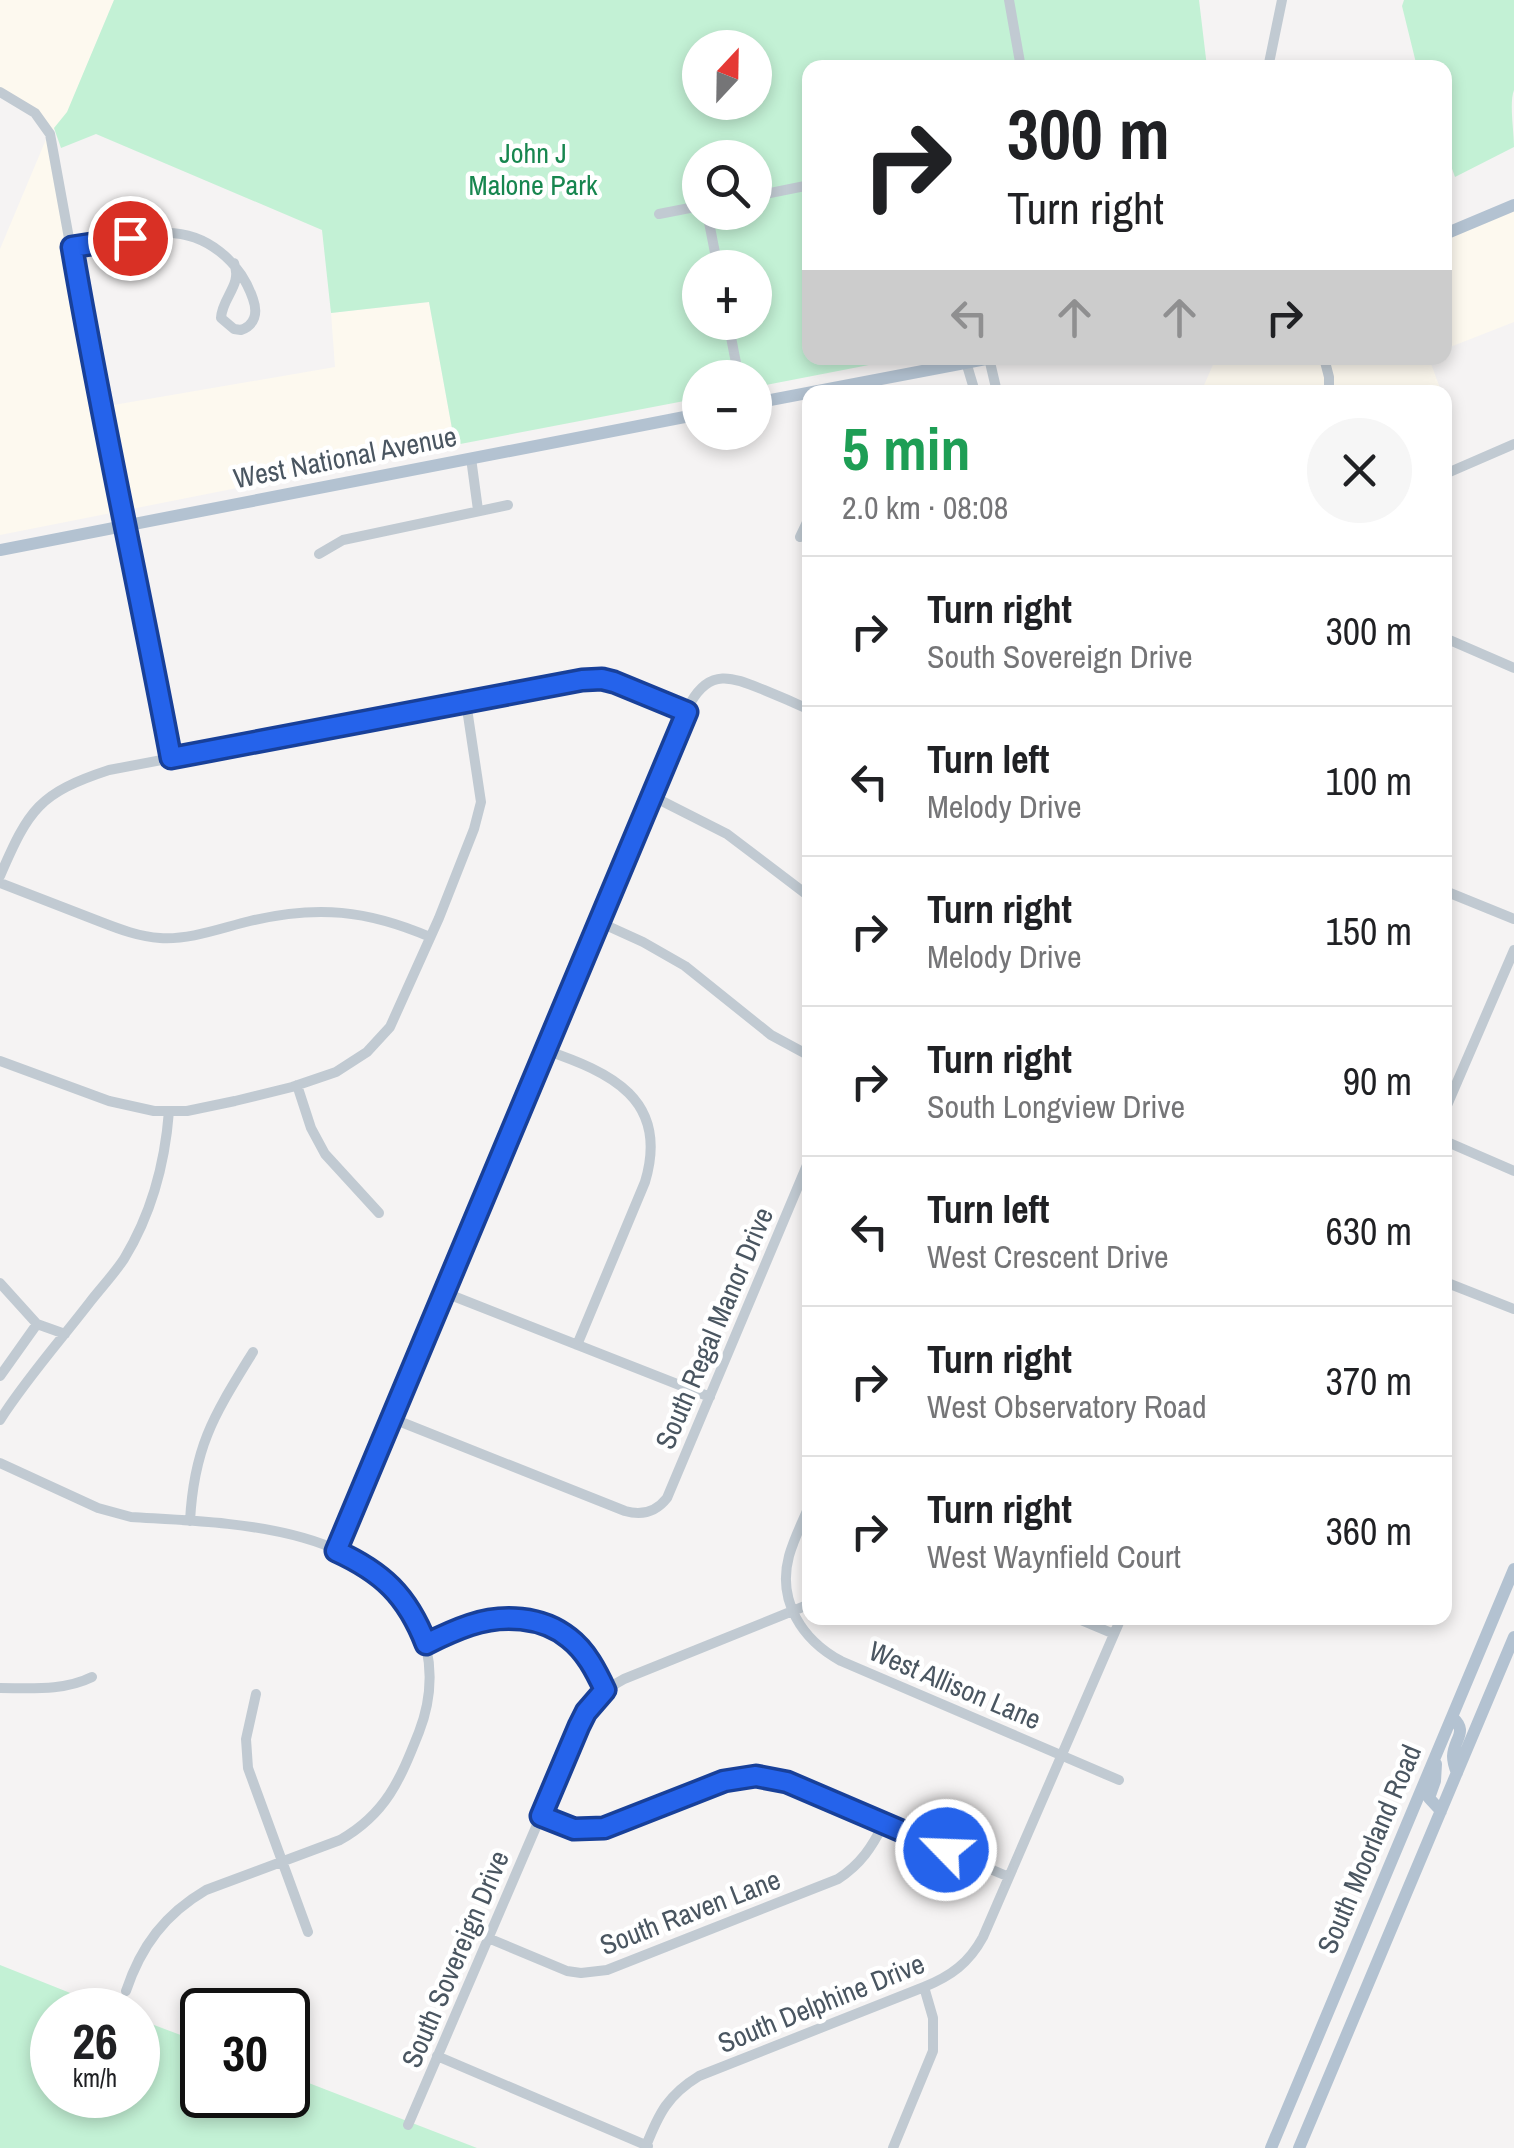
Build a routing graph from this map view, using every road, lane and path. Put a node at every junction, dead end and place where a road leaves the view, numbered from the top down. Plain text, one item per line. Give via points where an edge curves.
1 (1009, 0) edge
2 (1282, 0) edge
3 (1020, 60) edge
4 (1270, 60) edge
5 (0, 92) edge
6 (802, 187) edge
7 (772, 193) edge
8 (1514, 205) edge
9 (682, 210) edge
10 (659, 214) dead end
11 (1452, 231) edge
12 (72, 247) junction
13 (234, 263) junction
14 (951, 365) edge
15 (848, 385) edge
16 (802, 394) edge
17 (772, 400) edge
18 (682, 417) edge
19 (1514, 444) edge
20 (472, 458) junction
21 (1452, 471) edge
22 (508, 505) dead end
23 (478, 510) junction
24 (124, 525) junction
25 (802, 533) edge
26 (800, 537) dead end
27 (0, 550) edge
28 (319, 554) dead end
29 (1452, 641) edge
30 (1514, 668) edge
31 (466, 702) junction
32 (802, 707) edge
33 (687, 712) junction
34 (171, 758) junction
35 (652, 796) junction
36 (0, 879) edge
37 (802, 892) edge
38 (1452, 894) edge
39 (1514, 918) edge
40 (599, 922) junction
41 (430, 938) junction
42 (1514, 950) edge
43 (545, 1050) junction
44 (802, 1051) edge
45 (0, 1061) edge
46 (297, 1085) junction
47 (1452, 1094) edge
48 (169, 1111) junction
49 (1452, 1144) edge
50 (1514, 1171) edge
51 (802, 1180) edge
52 (379, 1213) dead end
53 (0, 1283) edge
54 (1452, 1285) edge
55 (444, 1292) junction
56 (1514, 1310) edge
57 (37, 1324) junction
58 (65, 1334) junction
59 (576, 1345) junction
60 (253, 1352) dead end
61 (0, 1376) edge
62 (710, 1397) junction
63 (391, 1418) junction
64 (0, 1420) edge
65 (0, 1463) edge
66 (190, 1520) junction
67 (802, 1523) edge
68 (336, 1551) junction
69 (1514, 1570) edge
70 (802, 1607) edge
71 (793, 1611) junction
72 (1093, 1625) edge
73 (1118, 1625) edge
74 (1114, 1634) junction
75 (1514, 1637) edge
76 (426, 1644) junction
77 (92, 1677) dead end
78 (0, 1688) edge
79 (605, 1690) junction
80 (256, 1694) dead end
81 (1452, 1716) junction
82 (1437, 1752) junction
83 (1062, 1756) junction
84 (1457, 1773) junction
85 (1119, 1780) dead end
86 (1441, 1811) junction
87 (541, 1816) junction
88 (884, 1823) junction
89 (282, 1862) junction
90 (1009, 1877) junction
91 (308, 1932) dead end
92 (488, 1938) junction
93 (127, 1988) edge
94 (924, 1988) junction
95 (437, 2056) junction
96 (408, 2124) dead end
97 (649, 2147) edge
98 (892, 2148) edge
99 (1271, 2148) edge
100 (1300, 2148) edge

1 - 3 street
2 - 4 street
5 - 12 street via 35,113 50,134
6 - 7 street
8 - 11 main road
9 - 10 street
12 - 13 street via 166,233 204,243
12 - 24 street
13 - 13 street via 237,280 220,312 241,330 256,310
14 - 15 main road
16 - 17 main road
18 - 20 main road, West National Avenue
19 - 21 street
20 - 23 street
20 - 24 main road, West National Avenue
22 - 23 street
23 - 28 street via 343,540
24 - 27 main road, West National Avenue
24 - 34 street
25 - 26 street
29 - 30 street
31 - 33 street via 602,679
31 - 34 street
31 - 41 street via 481,802
32 - 33 street via 721,678 697,692
33 - 35 street
34 - 36 street via 109,770 48,798 17,836
35 - 37 street via 727,834
35 - 40 street
36 - 41 street via 159,938 320,910 392,923
38 - 39 street
40 - 43 street
40 - 44 street via 685,966
41 - 46 street via 390,1027 336,1072
42 - 47 street
43 - 55 street
43 - 59 street via 623,1087 640,1108 650,1141 645,1182
45 - 48 street via 110,1101
46 - 48 street
46 - 52 street via 325,1154
48 - 58 street via 150,1208 122,1262
49 - 50 street
51 - 62 street, South Regal Manor Drive
53 - 57 street
54 - 56 street
55 - 59 street
55 - 63 street
57 - 58 street
57 - 61 street
58 - 64 street
59 - 62 street
60 - 66 street via 200,1450
62 - 63 street, South Regal Manor Drive via 668,1498 635,1514
63 - 68 street
65 - 66 street via 111,1513
66 - 68 street via 258,1526
67 - 71 street via 787,1566
68 - 76 street via 392,1586
69 - 81 main road, South Moorland Road
70 - 71 street, South Sovereign Drive
71 - 79 street, South Sovereign Drive
71 - 83 street, West Allison Lane via 827,1653
72 - 74 street
73 - 74 street, South Delphine Drive
74 - 83 street, South Delphine Drive
75 - 84 main road, South Moorland Road
76 - 79 street via 491,1620 530,1620 569,1637
76 - 89 street via 425,1715 391,1794 357,1830
77 - 78 street via 55,1688
79 - 87 street, South Sovereign Drive via 586,1712
80 - 89 street via 246,1756
81 - 82 main road, South Moorland Road
81 - 84 main road via 1461,1728
82 - 86 main road via 1429,1798
82 - 99 main road, South Moorland Road
83 - 85 street, West Allison Lane
83 - 90 street, South Delphine Drive
84 - 86 main road, South Moorland Road
86 - 100 main road, South Moorland Road
87 - 88 street via 574,1829 604,1828 724,1781 756,1776 787,1782
87 - 92 street, South Sovereign Drive
88 - 90 street
88 - 92 street, South Raven Lane via 850,1872 607,1970 567,1971
89 - 91 street
89 - 93 street via 206,1890 174,1912 149,1940
90 - 94 street, South Delphine Drive via 976,1950 957,1971
92 - 95 street, South Sovereign Drive
94 - 97 street, South Delphine Drive via 699,2076 665,2106
94 - 98 street via 933,2050
95 - 96 street, South Sovereign Drive
95 - 97 street

